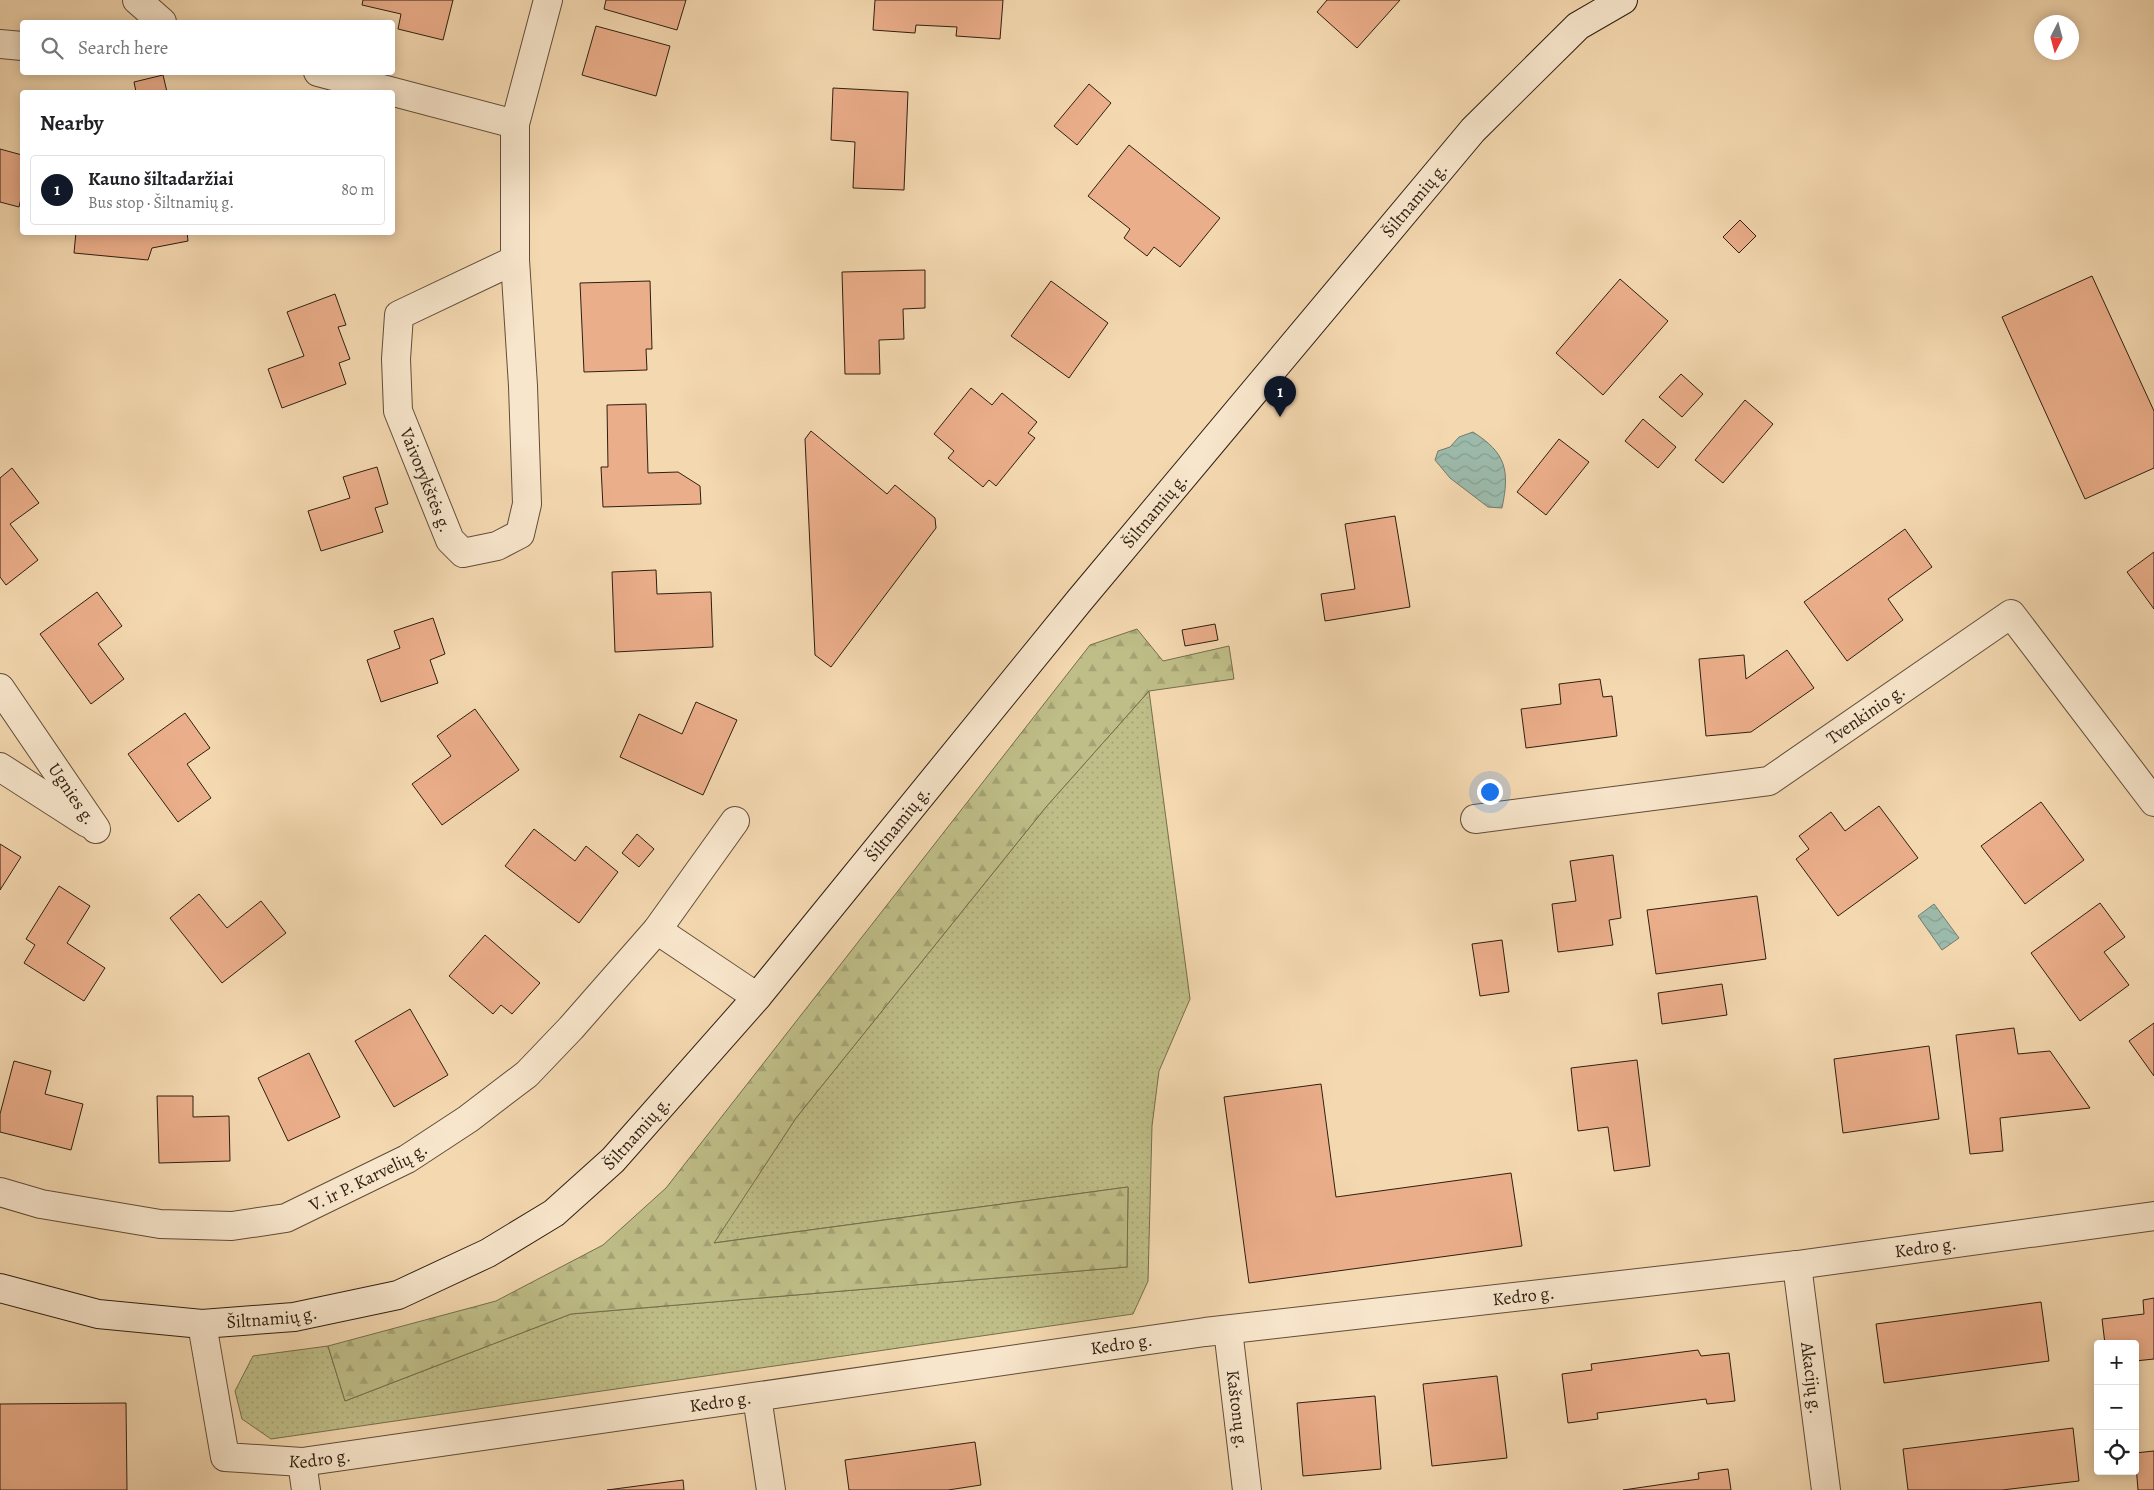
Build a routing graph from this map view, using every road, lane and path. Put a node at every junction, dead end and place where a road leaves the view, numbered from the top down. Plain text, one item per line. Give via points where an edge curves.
1 (136, 0) edge
2 (548, 0) edge
3 (1623, 0) edge
4 (160, 20) edge
5 (0, 44) edge
6 (20, 46) edge
7 (329, 75) edge
8 (386, 90) edge
9 (395, 92) edge
10 (515, 124) junction
11 (515, 260) junction
12 (0, 688) edge
13 (0, 767) edge
14 (2154, 802) edge
15 (1475, 819) dead end
16 (735, 820) dead end
17 (657, 930) junction
18 (758, 997) junction
19 (0, 1192) edge
20 (2154, 1216) edge
21 (1797, 1264) junction
22 (0, 1288) edge
23 (202, 1324) junction
24 (1228, 1330) junction
25 (757, 1397) junction
26 (302, 1462) junction
27 (306, 1490) edge
28 (771, 1490) edge
29 (1247, 1490) edge
30 (1826, 1490) edge

1 - 4 street
2 - 10 street, Vaivorykštės g.
3 - 18 street, Šiltnamių g. via 1578,26 1473,130 1080,601
5 - 6 street
7 - 8 street
9 - 10 street
10 - 11 street, Vaivorykštės g.
11 - 11 street, Vaivorykštės g. via 399,315 396,359 398,411 450,540 463,553 497,546 520,534 527,504
12 - 13 street, Ugnies g. via 96,829
14 - 15 street, Tvenkinio g. via 2011,614 1769,781
16 - 17 street, V. ir P. Karvelių g.
17 - 18 street
17 - 19 street, V. ir P. Karvelių g. via 571,1028 520,1079 468,1119 406,1159 286,1218 232,1226 160,1224 41,1204
18 - 23 street, Šiltnamių g. via 613,1160 554,1213 488,1253 398,1295 294,1317
20 - 21 street, Kedro g.
21 - 24 street, Kedro g.
21 - 30 street, Akacijų g.
22 - 23 street, Šiltnamių g. via 98,1314
23 - 26 street, Kedro g. via 225,1457
24 - 25 street, Kedro g.
24 - 29 street, Kaštonų g.
25 - 26 street, Kedro g.
25 - 28 street
26 - 27 street

